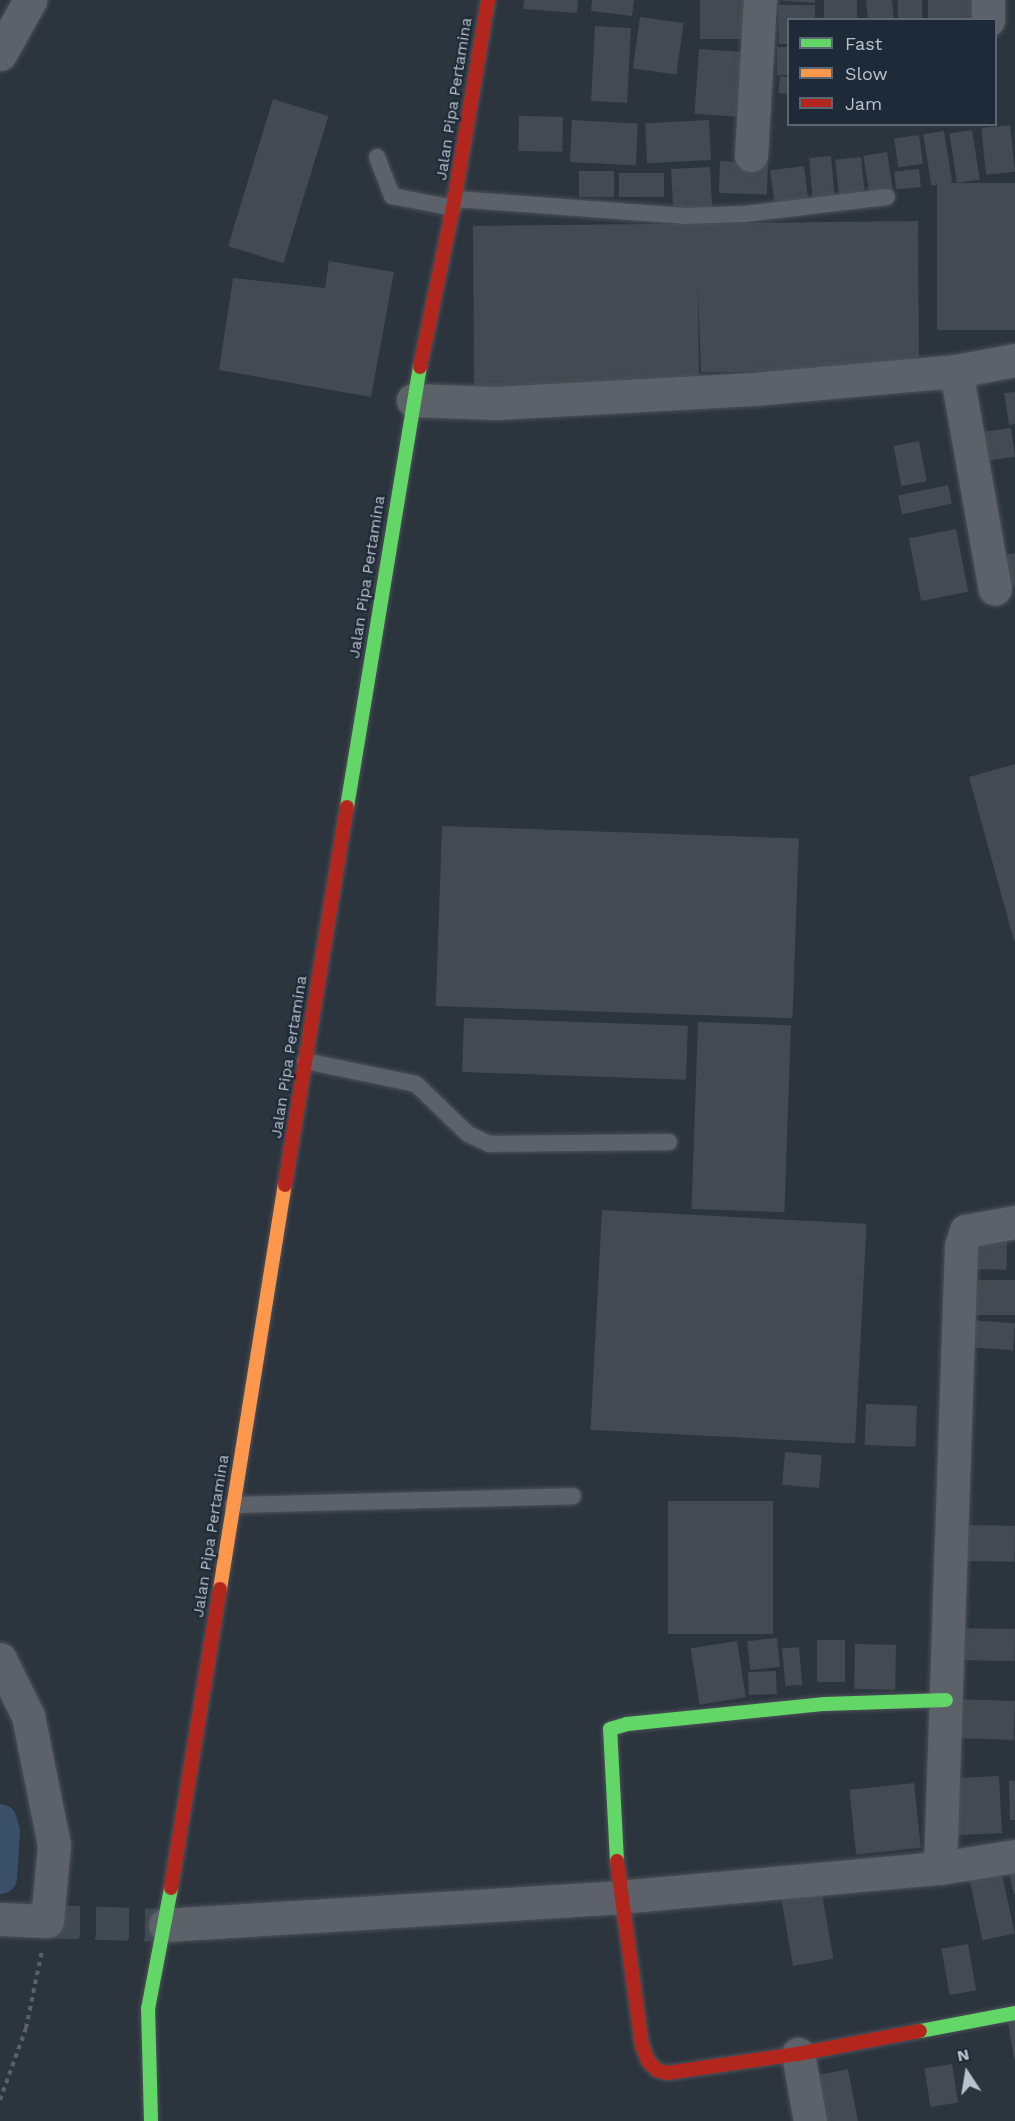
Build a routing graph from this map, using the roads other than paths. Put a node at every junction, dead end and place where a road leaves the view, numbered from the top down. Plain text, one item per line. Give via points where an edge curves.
1 (30, 0) edge
2 (488, 0) edge
3 (760, 0) edge
4 (988, 0) edge
5 (988, 18) edge
6 (0, 54) edge
7 (751, 155) dead end
8 (377, 157) dead end
9 (887, 197) dead end
10 (454, 204) junction
11 (1015, 360) edge
12 (956, 371) junction
13 (413, 400) junction
14 (995, 589) dead end
15 (305, 1061) junction
16 (669, 1142) dead end
17 (1015, 1222) edge
18 (573, 1496) dead end
19 (233, 1505) junction
20 (0, 1659) edge
21 (946, 1700) junction
22 (1015, 1856) edge
23 (940, 1868) junction
24 (619, 1897) junction
25 (26, 1920) edge
26 (165, 1925) junction
27 (1015, 2013) edge
28 (798, 2054) junction
29 (151, 2121) edge
30 (810, 2121) edge

1 - 6 street
2 - 10 street, Jalan Pipa Pertamina
3 - 7 street
4 - 5 street
8 - 10 lane via 392,196
9 - 10 lane via 745,214 685,216
10 - 13 street, Jalan Pipa Pertamina
11 - 12 street
12 - 13 street via 754,389 543,401
12 - 14 street
13 - 15 street, Jalan Pipa Pertamina
15 - 16 lane via 416,1084 468,1134 489,1144
15 - 19 street, Jalan Pipa Pertamina
17 - 21 street via 966,1231 961,1246
18 - 19 lane
19 - 26 street, Jalan Pipa Pertamina
20 - 25 street via 28,1716 54,1845
21 - 23 street
21 - 24 street via 825,1704 611,1728 608,1732
22 - 23 street
23 - 24 street
24 - 26 street
24 - 28 street via 642,2045 657,2070 667,2073
26 - 29 street, Jalan Pipa Pertamina via 148,2009 146,2063
27 - 28 street
28 - 30 street

